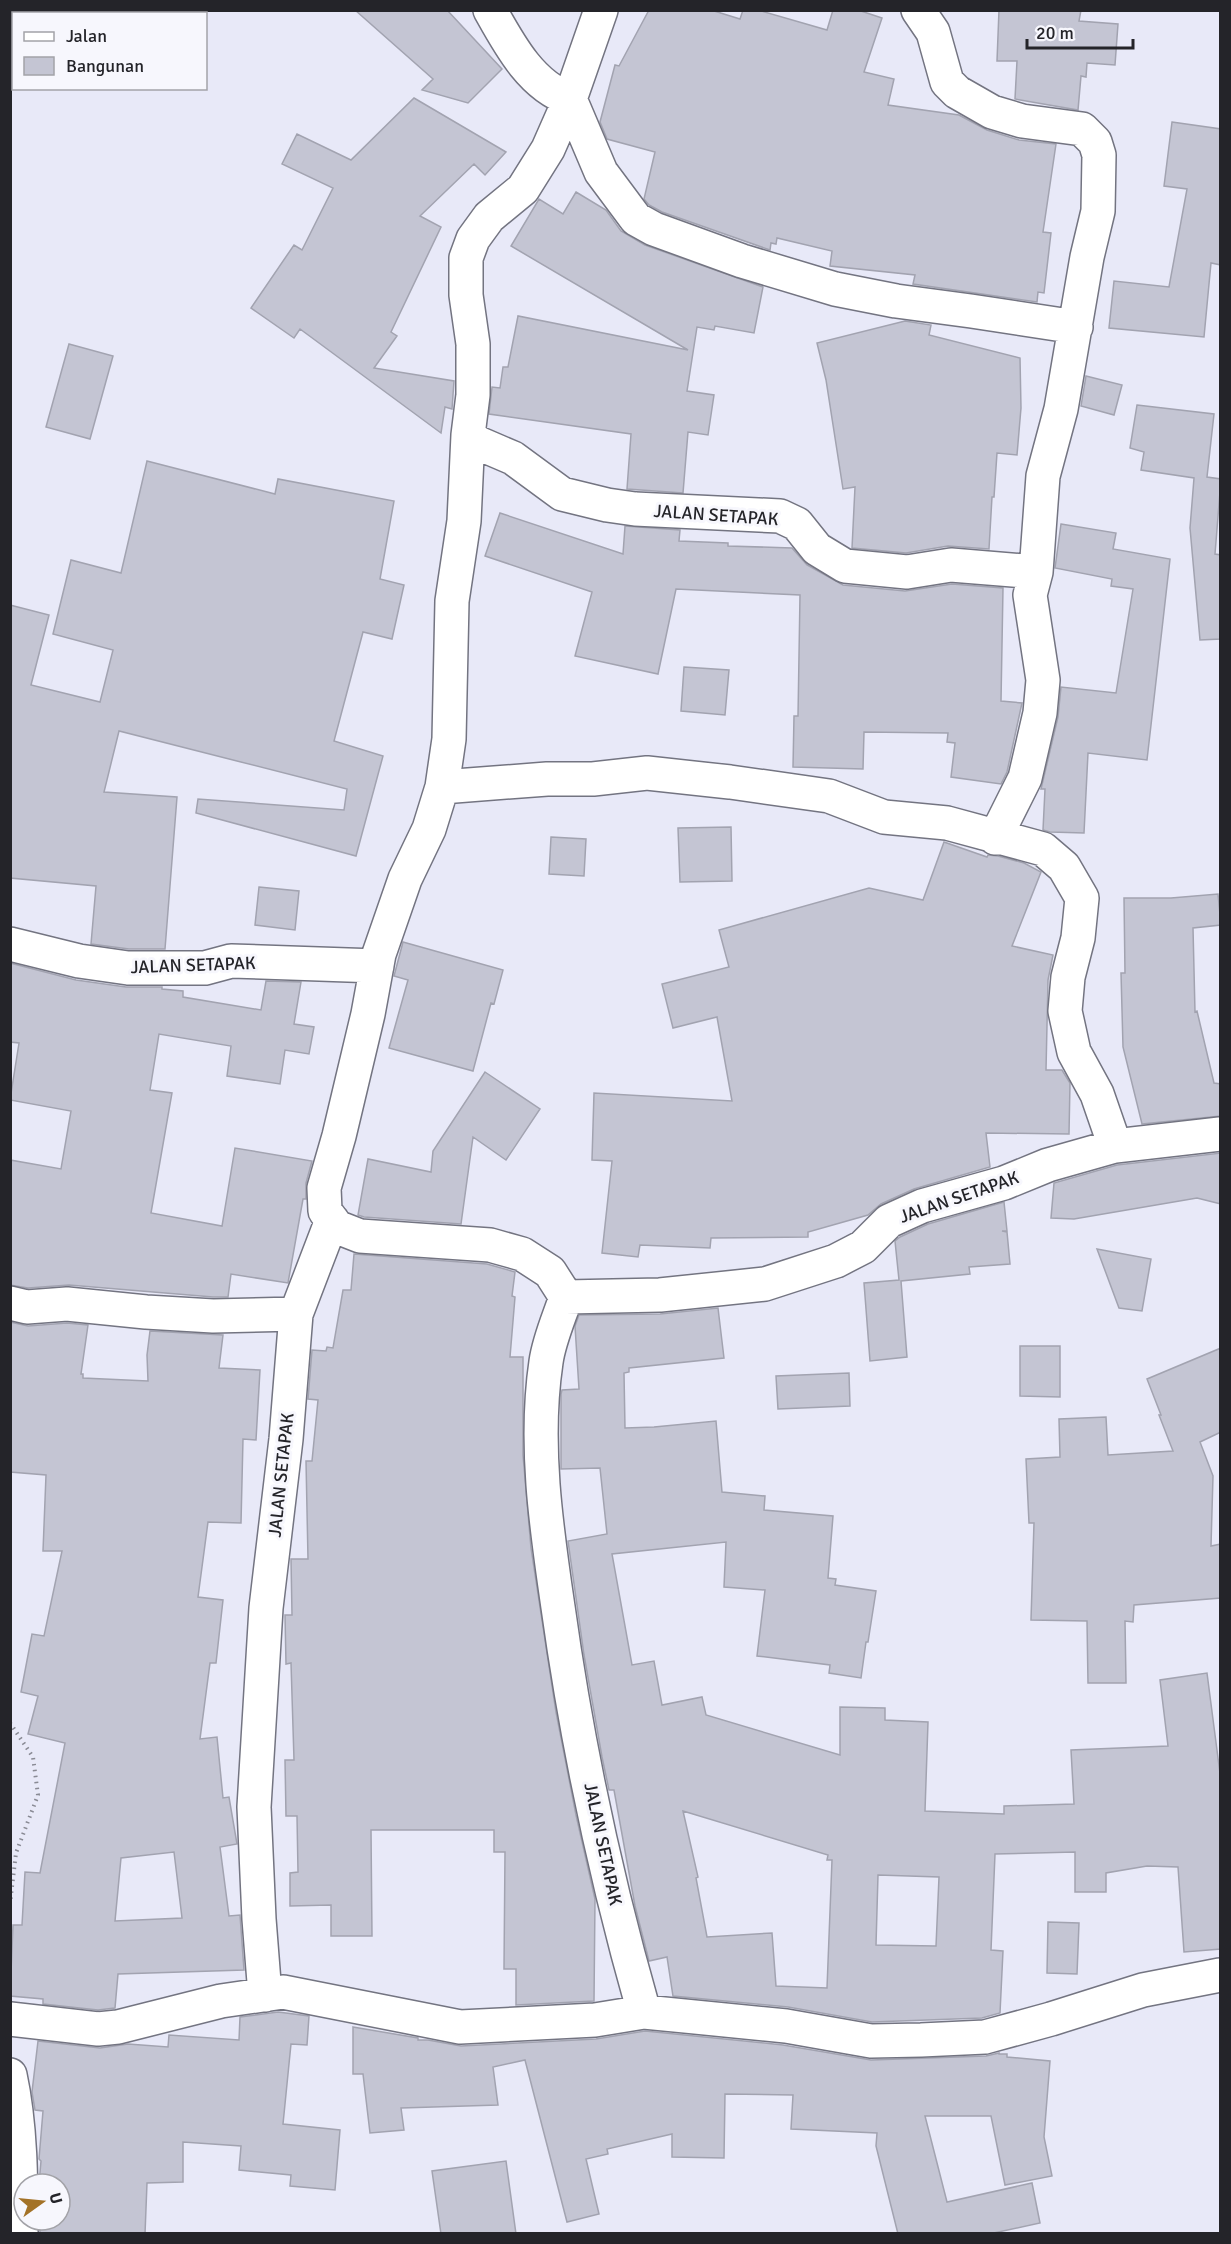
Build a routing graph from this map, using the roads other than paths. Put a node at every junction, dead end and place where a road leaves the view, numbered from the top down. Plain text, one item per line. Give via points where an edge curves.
1 (490, 10) edge
2 (602, 10) edge
3 (918, 10) edge
4 (570, 99) junction
5 (1076, 327) junction
6 (468, 435) junction
7 (1036, 572) junction
8 (442, 787) junction
9 (995, 838) junction
10 (10, 944) edge
11 (377, 966) junction
12 (1221, 1134) edge
13 (1116, 1146) junction
14 (332, 1220) junction
15 (566, 1296) junction
16 (10, 1303) edge
17 (296, 1314) junction
18 (1221, 1975) edge
19 (265, 1995) junction
20 (644, 2012) junction
21 (10, 2019) edge
22 (10, 2075) edge
23 (21, 2234) edge

1 - 4 street via 514,52 534,75 555,95
2 - 4 street
3 - 5 street via 933,32 947,82 957,92 1002,116 1082,129 1095,142 1099,155 1098,211
4 - 5 street via 601,172 636,219 654,228 742,261 836,289 896,302
4 - 6 street via 548,149 523,189 489,217 473,239 466,258 466,295 473,344
5 - 7 street via 1061,409 1043,476
6 - 7 street, JALAN SETAPAK via 513,458 562,494 635,509 780,516 797,524 817,549 845,566 907,572 951,565
6 - 8 street via 464,521 452,602 449,739
7 - 9 street via 1030,595 1043,680 1040,713 1025,778
8 - 9 street via 647,773 829,796 885,817 947,823
8 - 11 street via 429,829 388,923
9 - 13 street via 1043,849 1064,867 1082,898 1065,1011 1074,1052 1097,1094
10 - 11 street, JALAN SETAPAK via 128,968 205,968 231,961
11 - 14 street via 324,1188 325,1211
12 - 13 street, JALAN SETAPAK
13 - 15 street, JALAN SETAPAK via 922,1206 889,1221 863,1247 836,1261 765,1284 660,1295
14 - 15 street via 337,1227 360,1236 490,1245 522,1254 550,1272
14 - 17 street, JALAN SETAPAK
15 - 20 street, JALAN SETAPAK via 546,1360 542,1404 547,1535 572,1704 601,1846
16 - 17 street via 213,1316
17 - 19 street, JALAN SETAPAK via 266,1608 254,1808
18 - 20 street via 1143,1990 985,2037 871,2041 786,2026
19 - 20 street via 283,1992 460,2027 595,2020
19 - 21 street via 98,2029
22 - 23 street via 18,2136

